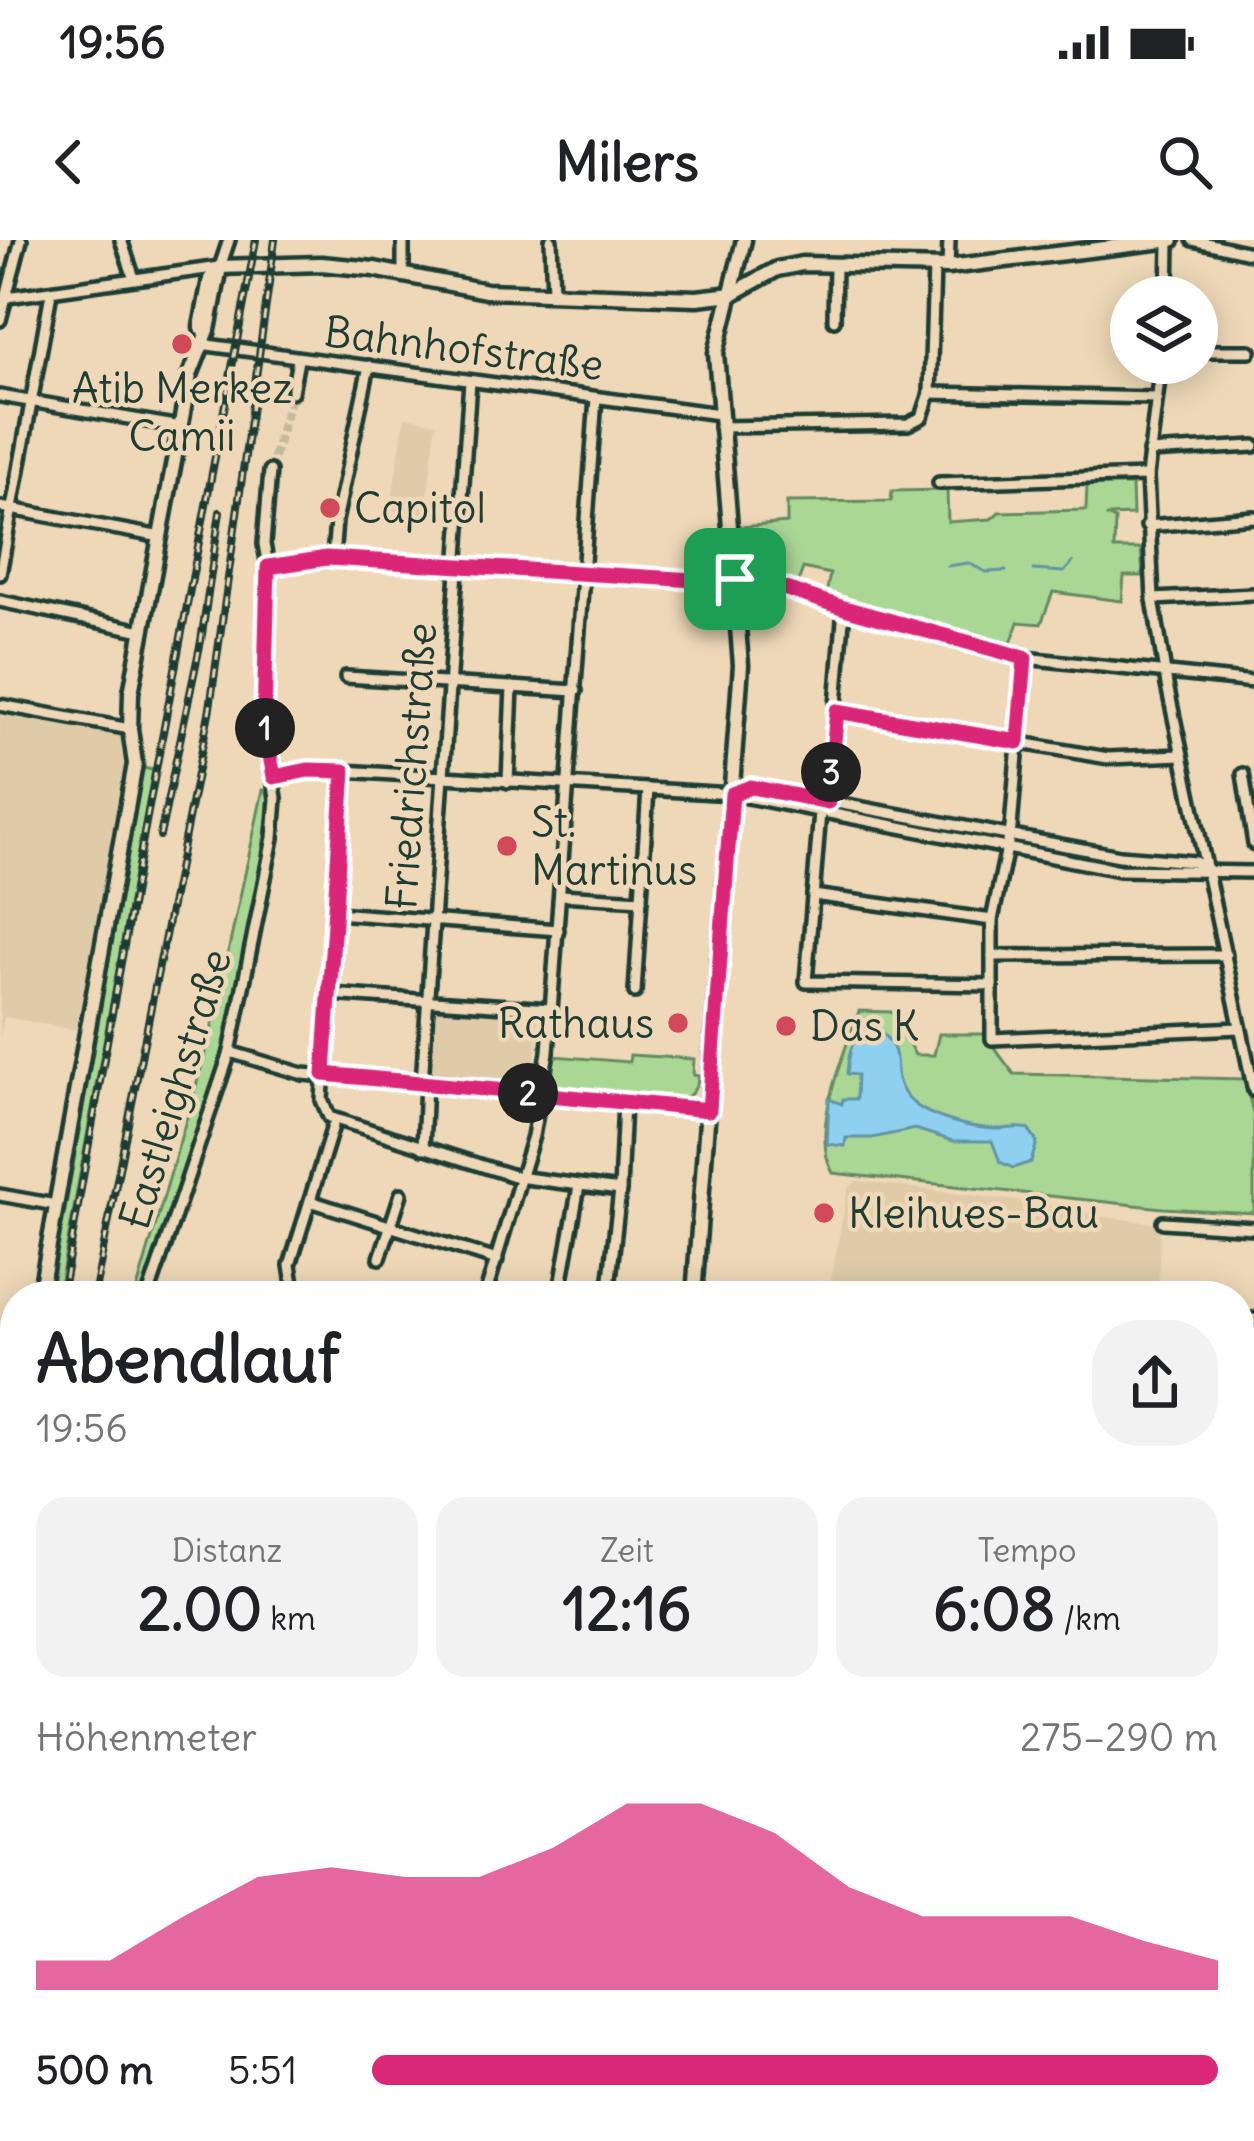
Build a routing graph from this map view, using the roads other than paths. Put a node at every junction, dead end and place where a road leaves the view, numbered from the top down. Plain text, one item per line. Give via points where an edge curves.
1 (21, 240) edge
2 (121, 240) edge
3 (403, 240) edge
4 (551, 240) edge
5 (744, 240) edge
6 (949, 240) edge
7 (1193, 240) edge
8 (1170, 241) edge
9 (228, 244) edge
10 (1106, 245) edge
11 (1254, 254) edge
12 (835, 265) junction
13 (238, 266) junction
14 (220, 267) junction
15 (941, 267) junction
16 (403, 276) junction
17 (1169, 276) edge
18 (134, 278) junction
19 (51, 292) junction
20 (553, 293) junction
21 (732, 294) junction
22 (3, 299) edge
23 (0, 320) edge
24 (834, 320) dead end
25 (200, 344) junction
26 (1218, 351) edge
27 (1250, 351) dead end
28 (298, 360) junction
29 (369, 366) junction
30 (470, 381) junction
31 (1158, 384) edge
32 (292, 392) tunnel mouth
33 (930, 393) junction
34 (0, 396) edge
35 (596, 398) junction
36 (1156, 398) junction
37 (34, 402) junction
38 (720, 421) junction
39 (181, 427) junction
40 (1254, 446) edge
41 (1149, 452) junction
42 (270, 471) tunnel mouth
43 (1147, 476) junction
44 (939, 483) dead end
45 (0, 507) edge
46 (13, 510) junction
47 (1254, 517) edge
48 (1148, 526) junction
49 (161, 537) junction
50 (333, 558) junction
51 (459, 564) junction
52 (268, 567) junction
53 (583, 572) junction
54 (0, 574) edge
55 (735, 579) junction
56 (1254, 595) edge
57 (1153, 599) junction
58 (0, 601) edge
59 (844, 608) junction
60 (142, 631) junction
61 (1025, 658) junction
62 (1165, 670) junction
63 (346, 676) dead end
64 (451, 682) junction
65 (1254, 682) edge
66 (512, 687) junction
67 (576, 691) junction
68 (0, 705) edge
69 (837, 711) junction
70 (130, 729) junction
71 (1018, 742) junction
72 (1181, 755) junction
73 (344, 771) junction
74 (1243, 775) dead end
75 (274, 777) junction
76 (445, 779) junction
77 (508, 782) junction
78 (569, 785) junction
79 (647, 789) junction
80 (732, 794) junction
81 (828, 802) junction
82 (820, 812) junction
83 (1009, 835) junction
84 (1254, 844) edge
85 (1007, 848) junction
86 (1209, 870) junction
87 (1254, 872) edge
88 (813, 895) junction
89 (561, 896) junction
90 (641, 900) junction
91 (336, 914) junction
92 (433, 920) junction
93 (992, 920) junction
94 (558, 930) junction
95 (1226, 955) junction
96 (992, 956) junction
97 (992, 985) junction
98 (635, 992) dead end
99 (329, 994) junction
100 (426, 1001) junction
101 (551, 1009) junction
102 (1240, 1028) junction
103 (230, 1052) junction
104 (324, 1074) junction
105 (424, 1083) junction
106 (1254, 1091) edge
107 (541, 1095) junction
108 (624, 1103) junction
109 (709, 1110) junction
110 (333, 1126) dead end
111 (423, 1148) junction
112 (520, 1177) junction
113 (579, 1186) junction
114 (620, 1190) junction
115 (400, 1194) dead end
116 (0, 1195) edge
117 (310, 1201) junction
118 (56, 1205) junction
119 (1163, 1222) dead end
120 (389, 1227) junction
121 (1254, 1228) edge
122 (380, 1258) dead end
123 (497, 1260) junction
124 (43, 1281) edge
125 (153, 1281) edge
126 (290, 1281) edge
127 (490, 1281) edge
128 (562, 1281) edge
129 (610, 1281) edge
130 (695, 1281) edge

1 - 22 street
2 - 18 street
3 - 16 street
4 - 20 street
5 - 21 main road
6 - 15 street
7 - 11 street
8 - 10 main road
8 - 17 street
9 - 13 street
9 - 14 street
10 - 15 main road
12 - 15 main road
12 - 21 main road via 789,265
12 - 24 street
13 - 14 main road
13 - 16 main road via 321,264
14 - 18 street
14 - 25 main road via 210,279
15 - 33 street
16 - 20 main road via 463,289
18 - 19 street
19 - 22 street
19 - 37 street
20 - 21 main road
21 - 38 main road via 716,353
22 - 23 street
25 - 28 street, Bahnhofstraße
25 - 39 main road
26 - 27 street
28 - 29 street, Bahnhofstraße
28 - 32 street
29 - 30 street, Bahnhofstraße
29 - 50 street
30 - 35 street, Bahnhofstraße
30 - 51 street, Friedrichstraße
31 - 36 street
33 - 36 street
33 - 38 street, Bahnhofstraße via 922,417 908,424
34 - 37 street
35 - 38 street, Bahnhofstraße
35 - 53 street
36 - 41 street
37 - 39 street
37 - 46 street
38 - 55 main road
39 - 49 main road
40 - 41 street
41 - 43 street
42 - 52 street, Eastleighstraße
43 - 44 street
43 - 48 street
45 - 46 street
46 - 49 street
46 - 54 street
47 - 48 street
48 - 57 street
49 - 60 main road
50 - 51 street
50 - 52 street
51 - 53 street
51 - 64 street, Friedrichstraße
52 - 75 street, Eastleighstraße via 264,723
53 - 55 street
53 - 67 street
55 - 59 street
55 - 80 main road via 741,665
56 - 57 street
57 - 62 street
58 - 60 street
59 - 61 street
59 - 69 street
60 - 70 main road
61 - 62 street
61 - 71 street
62 - 65 street
62 - 72 street
63 - 64 street
64 - 66 street
64 - 76 street, Friedrichstraße
66 - 67 street
66 - 77 street
67 - 78 street
68 - 70 street
69 - 71 street
69 - 81 street
70 - 118 main road via 135,764
71 - 72 street via 1108,758
71 - 83 street
72 - 86 street
73 - 75 street
73 - 76 street
73 - 91 street
74 - 84 street
75 - 103 street, Eastleighstraße via 274,838
76 - 77 street
76 - 92 street, Friedrichstraße
77 - 78 street
78 - 79 street
78 - 89 street
79 - 80 street
79 - 90 street
80 - 81 street via 751,787
80 - 82 street
80 - 109 main road
81 - 82 street
81 - 83 street
82 - 85 street
82 - 88 street
83 - 85 street
83 - 86 street
85 - 86 street via 1119,870
85 - 93 street
86 - 87 street
86 - 95 street
88 - 93 street
88 - 97 street via 806,982
89 - 90 street
89 - 94 street
90 - 98 street
91 - 92 street
91 - 99 street
92 - 94 street
92 - 100 street, Friedrichstraße
93 - 96 street
94 - 101 street
95 - 96 street
95 - 102 street
96 - 97 street
97 - 102 street via 992,1039
99 - 100 street
99 - 104 street
100 - 101 street
100 - 105 street, Friedrichstraße
101 - 107 street
102 - 106 street
103 - 104 street
103 - 125 street, Eastleighstraße
104 - 105 street
104 - 111 street via 329,1117
105 - 107 street
105 - 111 street, Friedrichstraße
107 - 108 street
107 - 112 street
108 - 109 street
108 - 114 street
109 - 130 main road
110 - 117 street
111 - 112 street
112 - 113 street
112 - 123 street
113 - 114 street
113 - 128 street
114 - 129 street
115 - 120 street
116 - 118 street
117 - 120 street
117 - 126 street
118 - 124 main road
119 - 121 street
120 - 122 street
120 - 123 street
123 - 127 street

